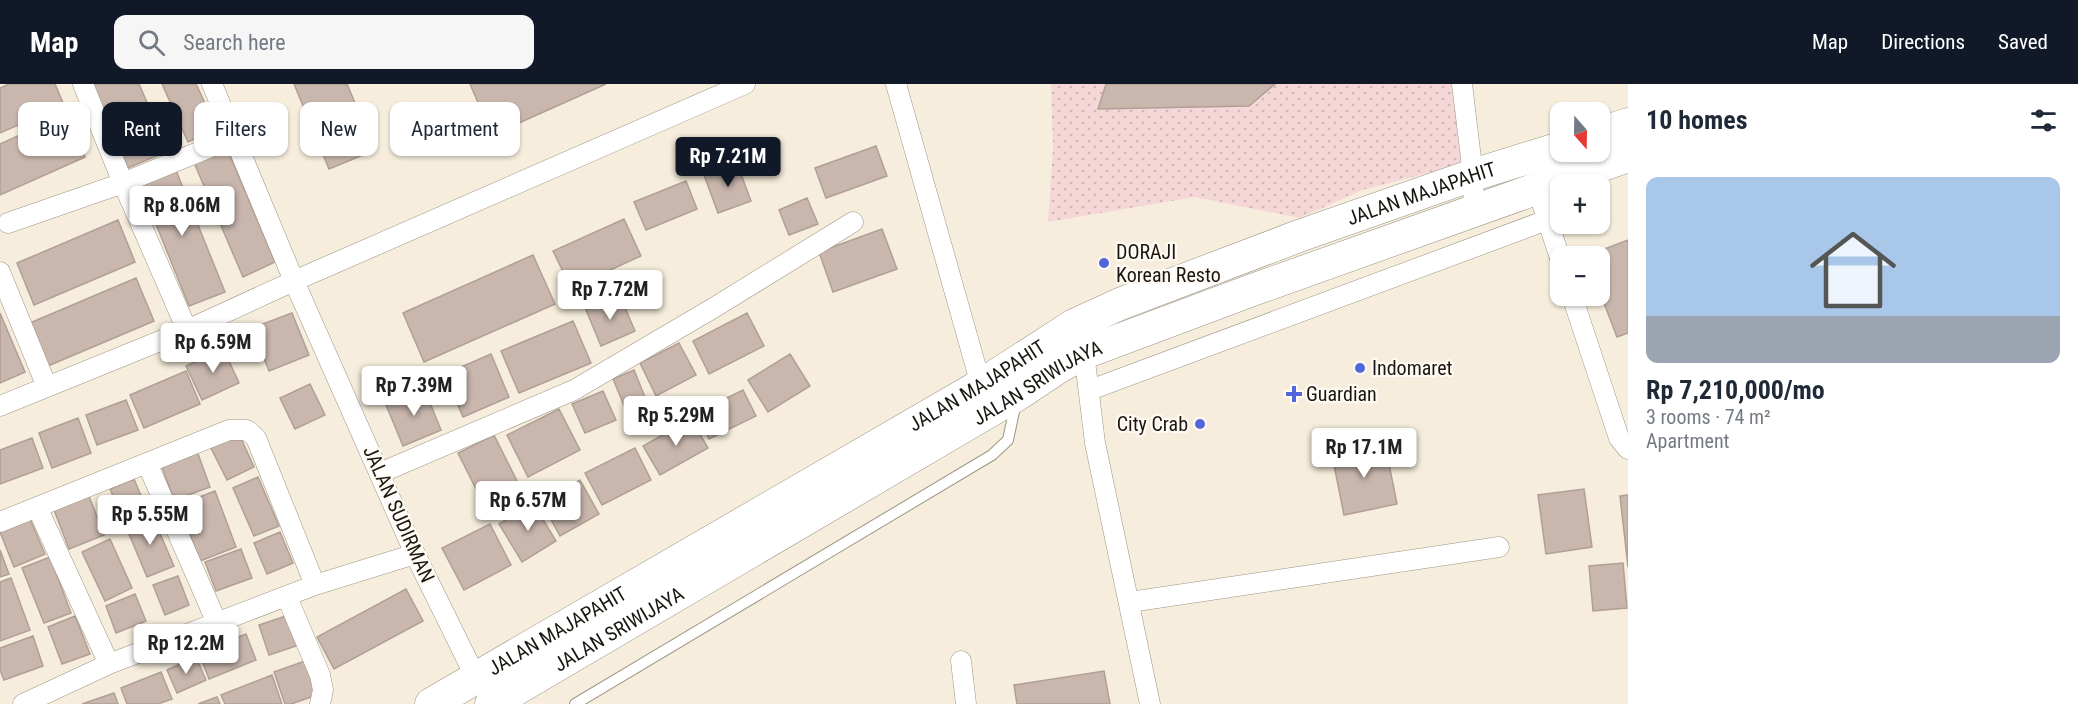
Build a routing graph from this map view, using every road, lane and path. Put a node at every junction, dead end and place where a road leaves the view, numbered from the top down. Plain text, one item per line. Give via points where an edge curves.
1 (83, 84) edge
2 (212, 84) edge
3 (745, 84) edge
4 (896, 84) edge
5 (1462, 84) edge
6 (220, 102) edge
7 (1628, 124) edge
8 (1610, 130) edge
9 (194, 154) edge
10 (243, 156) edge
11 (1628, 156) edge
12 (1556, 166) edge
13 (1473, 175) junction
14 (123, 183) junction
15 (1474, 212) junction
16 (1548, 220) junction
17 (853, 222) dead end
18 (8, 223) dead end
19 (1556, 246) edge
20 (0, 272) edge
21 (294, 281) junction
22 (1575, 306) edge
23 (187, 330) junction
24 (1084, 352) junction
25 (981, 385) junction
26 (47, 387) junction
27 (1090, 390) junction
28 (1017, 395) junction
29 (0, 406) edge
30 (1628, 449) edge
31 (147, 463) junction
32 (380, 473) junction
33 (37, 507) junction
34 (0, 522) edge
35 (1499, 547) dead end
36 (724, 550) junction
37 (415, 554) junction
38 (315, 585) junction
39 (287, 597) junction
40 (1130, 602) junction
41 (218, 623) junction
42 (961, 661) dead end
43 (109, 664) junction
44 (484, 691) edge
45 (23, 704) edge
46 (320, 704) edge
47 (431, 704) edge
48 (575, 704) edge
49 (966, 704) edge
50 (1150, 704) edge

1 - 14 street
2 - 6 street, JALAN SUDIRMAN
3 - 21 street
4 - 25 street
5 - 13 street
7 - 8 main road
9 - 14 street
10 - 21 street, JALAN SUDIRMAN
11 - 12 main road, JALAN SRIWIJAYA
12 - 13 main road, JALAN MAJAPAHIT
12 - 15 main road, JALAN SRIWIJAYA
12 - 16 street
13 - 15 street
13 - 25 main road, JALAN MAJAPAHIT via 1120,304 1074,325
14 - 18 street
14 - 23 street
15 - 24 main road, JALAN SRIWIJAYA
16 - 19 street
16 - 27 street
17 - 32 street via 574,390
20 - 26 street
21 - 23 street
21 - 32 street, JALAN SUDIRMAN
22 - 30 street via 1619,438
23 - 26 street
24 - 27 street
24 - 28 main road, JALAN SRIWIJAYA
25 - 36 main road, JALAN MAJAPAHIT
26 - 29 street
27 - 40 street via 1095,443
28 - 36 main road, JALAN SRIWIJAYA
28 - 48 lane via 1008,440 992,455
31 - 33 street
31 - 38 street via 229,430 247,430 256,438
31 - 41 street
32 - 37 street, JALAN SUDIRMAN
33 - 34 street
33 - 43 street
35 - 40 street
36 - 44 main road, JALAN MAJAPAHIT
37 - 38 street
37 - 44 street, JALAN SUDIRMAN
38 - 39 street
39 - 41 street
39 - 46 street via 320,675
40 - 50 street
41 - 43 street
42 - 49 street
43 - 45 street
44 - 47 main road, JALAN MAJAPAHIT

